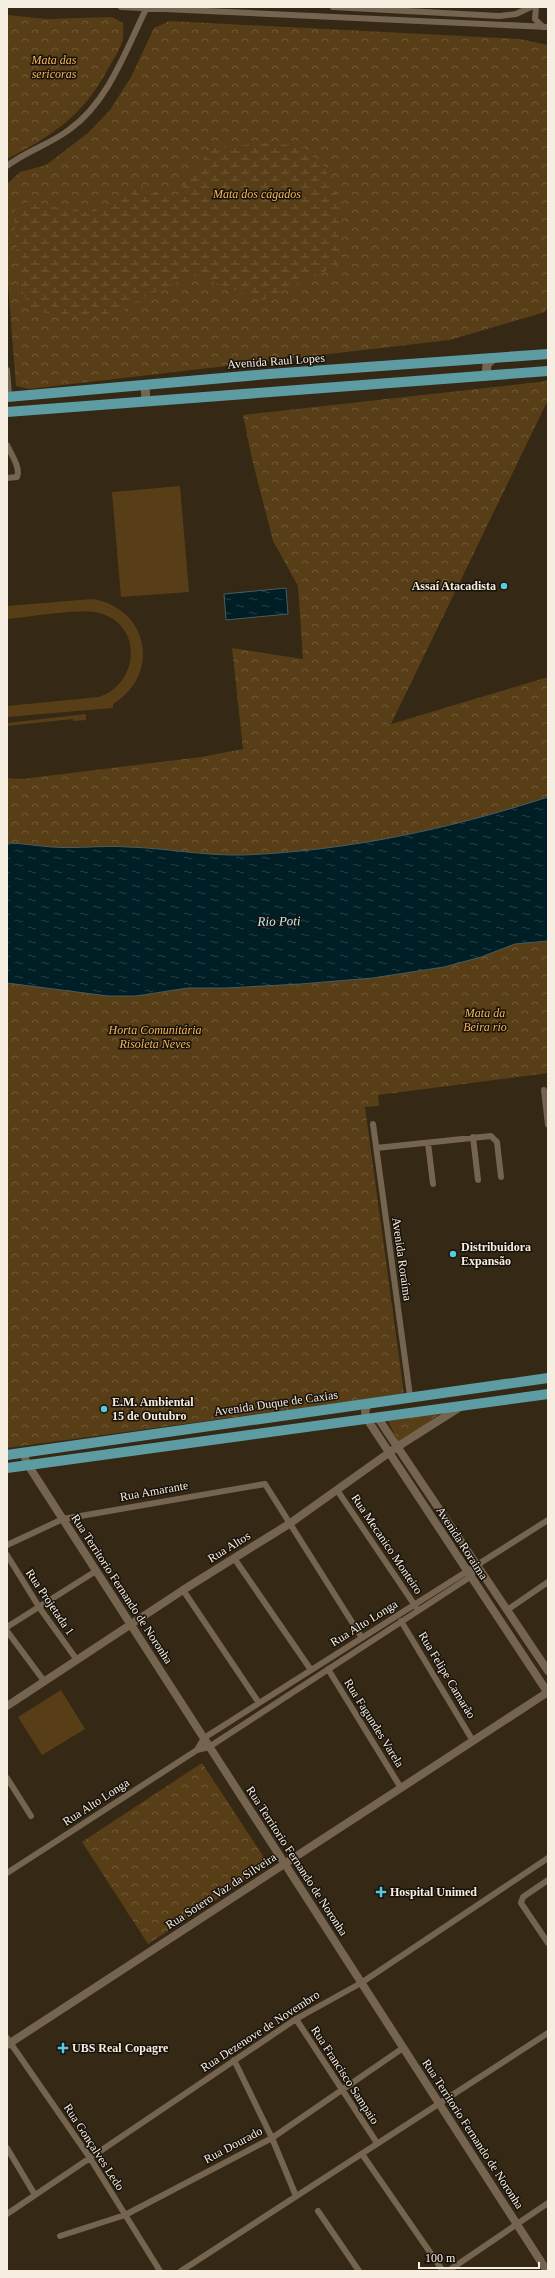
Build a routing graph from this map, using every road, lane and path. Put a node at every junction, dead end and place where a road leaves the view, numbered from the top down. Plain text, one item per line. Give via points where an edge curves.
1 (121, 7) edge
2 (333, 7) edge
3 (531, 7) edge
4 (536, 7) edge
5 (146, 9) junction
6 (546, 27) edge
7 (7, 166) edge
8 (548, 354) edge
9 (494, 358) junction
10 (7, 370) edge
11 (548, 371) edge
12 (486, 376) junction
13 (145, 385) junction
14 (8, 397) edge
15 (146, 401) junction
16 (7, 412) edge
17 (7, 445) edge
18 (7, 478) edge
19 (544, 1090) dead end
20 (373, 1124) dead end
21 (548, 1126) edge
22 (473, 1137) junction
23 (428, 1143) junction
24 (376, 1148) junction
25 (501, 1177) dead end
26 (478, 1180) dead end
27 (433, 1184) dead end
28 (548, 1378) edge
29 (548, 1394) edge
30 (410, 1396) junction
31 (368, 1403) junction
32 (462, 1406) junction
33 (378, 1418) junction
34 (367, 1420) junction
35 (397, 1447) junction
36 (23, 1453) junction
37 (389, 1453) junction
38 (7, 1455) edge
39 (28, 1464) junction
40 (7, 1468) edge
41 (337, 1490) junction
42 (63, 1519) junction
43 (548, 1520) edge
44 (289, 1524) junction
45 (7, 1545) edge
46 (7, 1555) edge
47 (234, 1558) junction
48 (478, 1564) junction
49 (96, 1571) junction
50 (468, 1574) junction
51 (548, 1582) edge
52 (183, 1590) junction
53 (40, 1607) junction
54 (416, 1607) junction
55 (507, 1610) junction
56 (401, 1621) junction
57 (130, 1624) junction
58 (7, 1627) edge
59 (7, 1631) edge
60 (362, 1638) junction
61 (77, 1660) junction
62 (328, 1669) junction
63 (311, 1670) junction
64 (548, 1670) edge
65 (44, 1682) junction
66 (548, 1693) edge
67 (259, 1703) junction
68 (7, 1706) edge
69 (204, 1738) junction
70 (473, 1741) junction
71 (209, 1747) junction
72 (197, 1750) junction
73 (7, 1778) edge
74 (401, 1788) junction
75 (30, 1816) dead end
76 (548, 1858) edge
77 (7, 1864) edge
78 (285, 1864) junction
79 (9, 1872) edge
80 (548, 1880) edge
81 (548, 1943) edge
82 (361, 1983) junction
83 (296, 2019) junction
84 (548, 2033) edge
85 (8, 2042) edge
86 (403, 2048) junction
87 (234, 2060) junction
88 (341, 2089) junction
89 (439, 2104) junction
90 (272, 2138) junction
91 (377, 2143) junction
92 (7, 2148) edge
93 (362, 2154) junction
94 (90, 2158) junction
95 (35, 2195) junction
96 (296, 2196) junction
97 (548, 2203) edge
98 (318, 2211) dead end
99 (7, 2214) edge
100 (125, 2215) junction
101 (516, 2224) junction
102 (60, 2236) dead end
103 (160, 2271) edge
104 (181, 2271) edge
105 (359, 2271) edge
106 (443, 2271) edge
107 (448, 2271) edge
108 (547, 2271) edge

1 - 5 street
2 - 3 street via 499,16 516,14
4 - 6 street via 535,19
5 - 6 street
5 - 7 street via 106,88 90,112 70,130
8 - 9 main road, Avenida Raul Lopes
9 - 12 main road via 486,364
9 - 13 main road, Avenida Raul Lopes
10 - 14 street
11 - 12 main road
12 - 15 main road
13 - 14 main road, Avenida Raul Lopes
13 - 15 main road
15 - 16 main road
17 - 18 street via 18,474 16,477
19 - 21 street
20 - 24 street, Avenida Roraíma
22 - 23 street
22 - 25 street via 491,1136 496,1140
22 - 26 street
23 - 24 street
23 - 27 street
24 - 30 street, Avenida Roraíma
28 - 30 main road, Avenida Duque de Caxias
29 - 32 main road
30 - 31 main road, Avenida Duque de Caxias
31 - 34 street via 365,1412
31 - 36 main road, Avenida Duque de Caxias
32 - 33 main road
32 - 35 street, Rua Altos
33 - 34 main road
33 - 35 street, Avenida Roraima
34 - 37 street, Avenida Roraima
34 - 39 main road
35 - 37 street, Rua Altos
35 - 48 street, Avenida Roraima
36 - 38 main road, Avenida Duque de Caxias
36 - 39 street, Rua Territorio Fernando de Noronha
37 - 41 street, Rua Altos
37 - 50 street, Avenida Roraima
39 - 40 main road
39 - 42 street, Rua Territorio Fernando de Noronha
41 - 44 street, Rua Altos
41 - 54 street, Rua Mecanico Monteiro
42 - 44 street, Rua Amarante via 263,1484 268,1486
42 - 45 street, Rua Amarante
42 - 49 street, Rua Territorio Fernando de Noronha
43 - 48 street
44 - 47 street, Rua Altos
44 - 60 street, Rua Amarante
46 - 53 street, Rua Projetada 1
47 - 52 street, Rua Altos
47 - 63 street
48 - 50 street
48 - 55 street, Avenida Roraima
49 - 53 street
49 - 57 street, Rua Territorio Fernando de Noronha
50 - 54 street, Rua Alto Longa
50 - 66 street, Avenida Roraima
51 - 55 street
52 - 57 street, Rua Altos
52 - 67 street
53 - 58 street
53 - 61 street, Rua Projetada 1
54 - 56 street, Rua Alto Longa
54 - 60 street, Rua Alto Longa
55 - 64 street, Avenida Roraima
56 - 62 street, Rua Alto Longa
56 - 70 street, Rua Felipe Camarão
57 - 61 street, Rua Altos
57 - 69 street, Rua Territorio Fernando de Noronha
59 - 65 street
60 - 63 street, Rua Alto Longa
61 - 65 street, Rua Altos
62 - 71 street, Rua Alto Longa
62 - 74 street, Rua Fagundes Varela
63 - 67 street, Rua Alto Longa
65 - 68 street, Rua Altos
66 - 70 street, Rua Sotero Vaz da Silveira
67 - 69 street, Rua Alto Longa
69 - 71 street, Rua Territorio Fernando de Noronha
69 - 72 street, Rua Alto Longa
70 - 74 street, Rua Sotero Vaz da Silveira
71 - 72 street, Rua Alto Longa
71 - 78 street, Rua Territorio Fernando de Noronha
72 - 79 street, Rua Alto Longa
73 - 75 street
74 - 78 street, Rua Sotero Vaz da Silveira
76 - 82 street, Rua Dezenove de Novembro
77 - 79 street
78 - 82 street, Rua Territorio Fernando de Noronha
78 - 85 street, Rua Sotero Vaz da Silveira
80 - 81 street via 523,1897 521,1903
82 - 83 street, Rua Dezenove de Novembro
82 - 86 street, Rua Territorio Fernando de Noronha
83 - 87 street, Rua Dezenove de Novembro
83 - 88 street, Rua Francisco Sampaio
84 - 89 street
85 - 94 street, Rua Gonçalves Ledo
86 - 88 street, Rua Dourado
86 - 89 street, Rua Territorio Fernando de Noronha
87 - 90 street
87 - 94 street, Rua Dezenove de Novembro
88 - 90 street, Rua Dourado
88 - 91 street, Rua Francisco Sampaio
89 - 91 street
89 - 101 street, Rua Territorio Fernando de Noronha
90 - 96 street
90 - 100 street, Rua Dourado
91 - 93 street
92 - 95 street
93 - 96 street
93 - 106 street
94 - 95 street, Rua Dezenove de Novembro
94 - 100 street, Rua Gonçalves Ledo
95 - 99 street, Rua Dezenove de Novembro
96 - 104 street
97 - 101 street
98 - 105 street
100 - 102 street, Rua Dourado
100 - 103 street, Rua Gonçalves Ledo
101 - 107 street
101 - 108 street, Rua Territorio Fernando de Noronha

